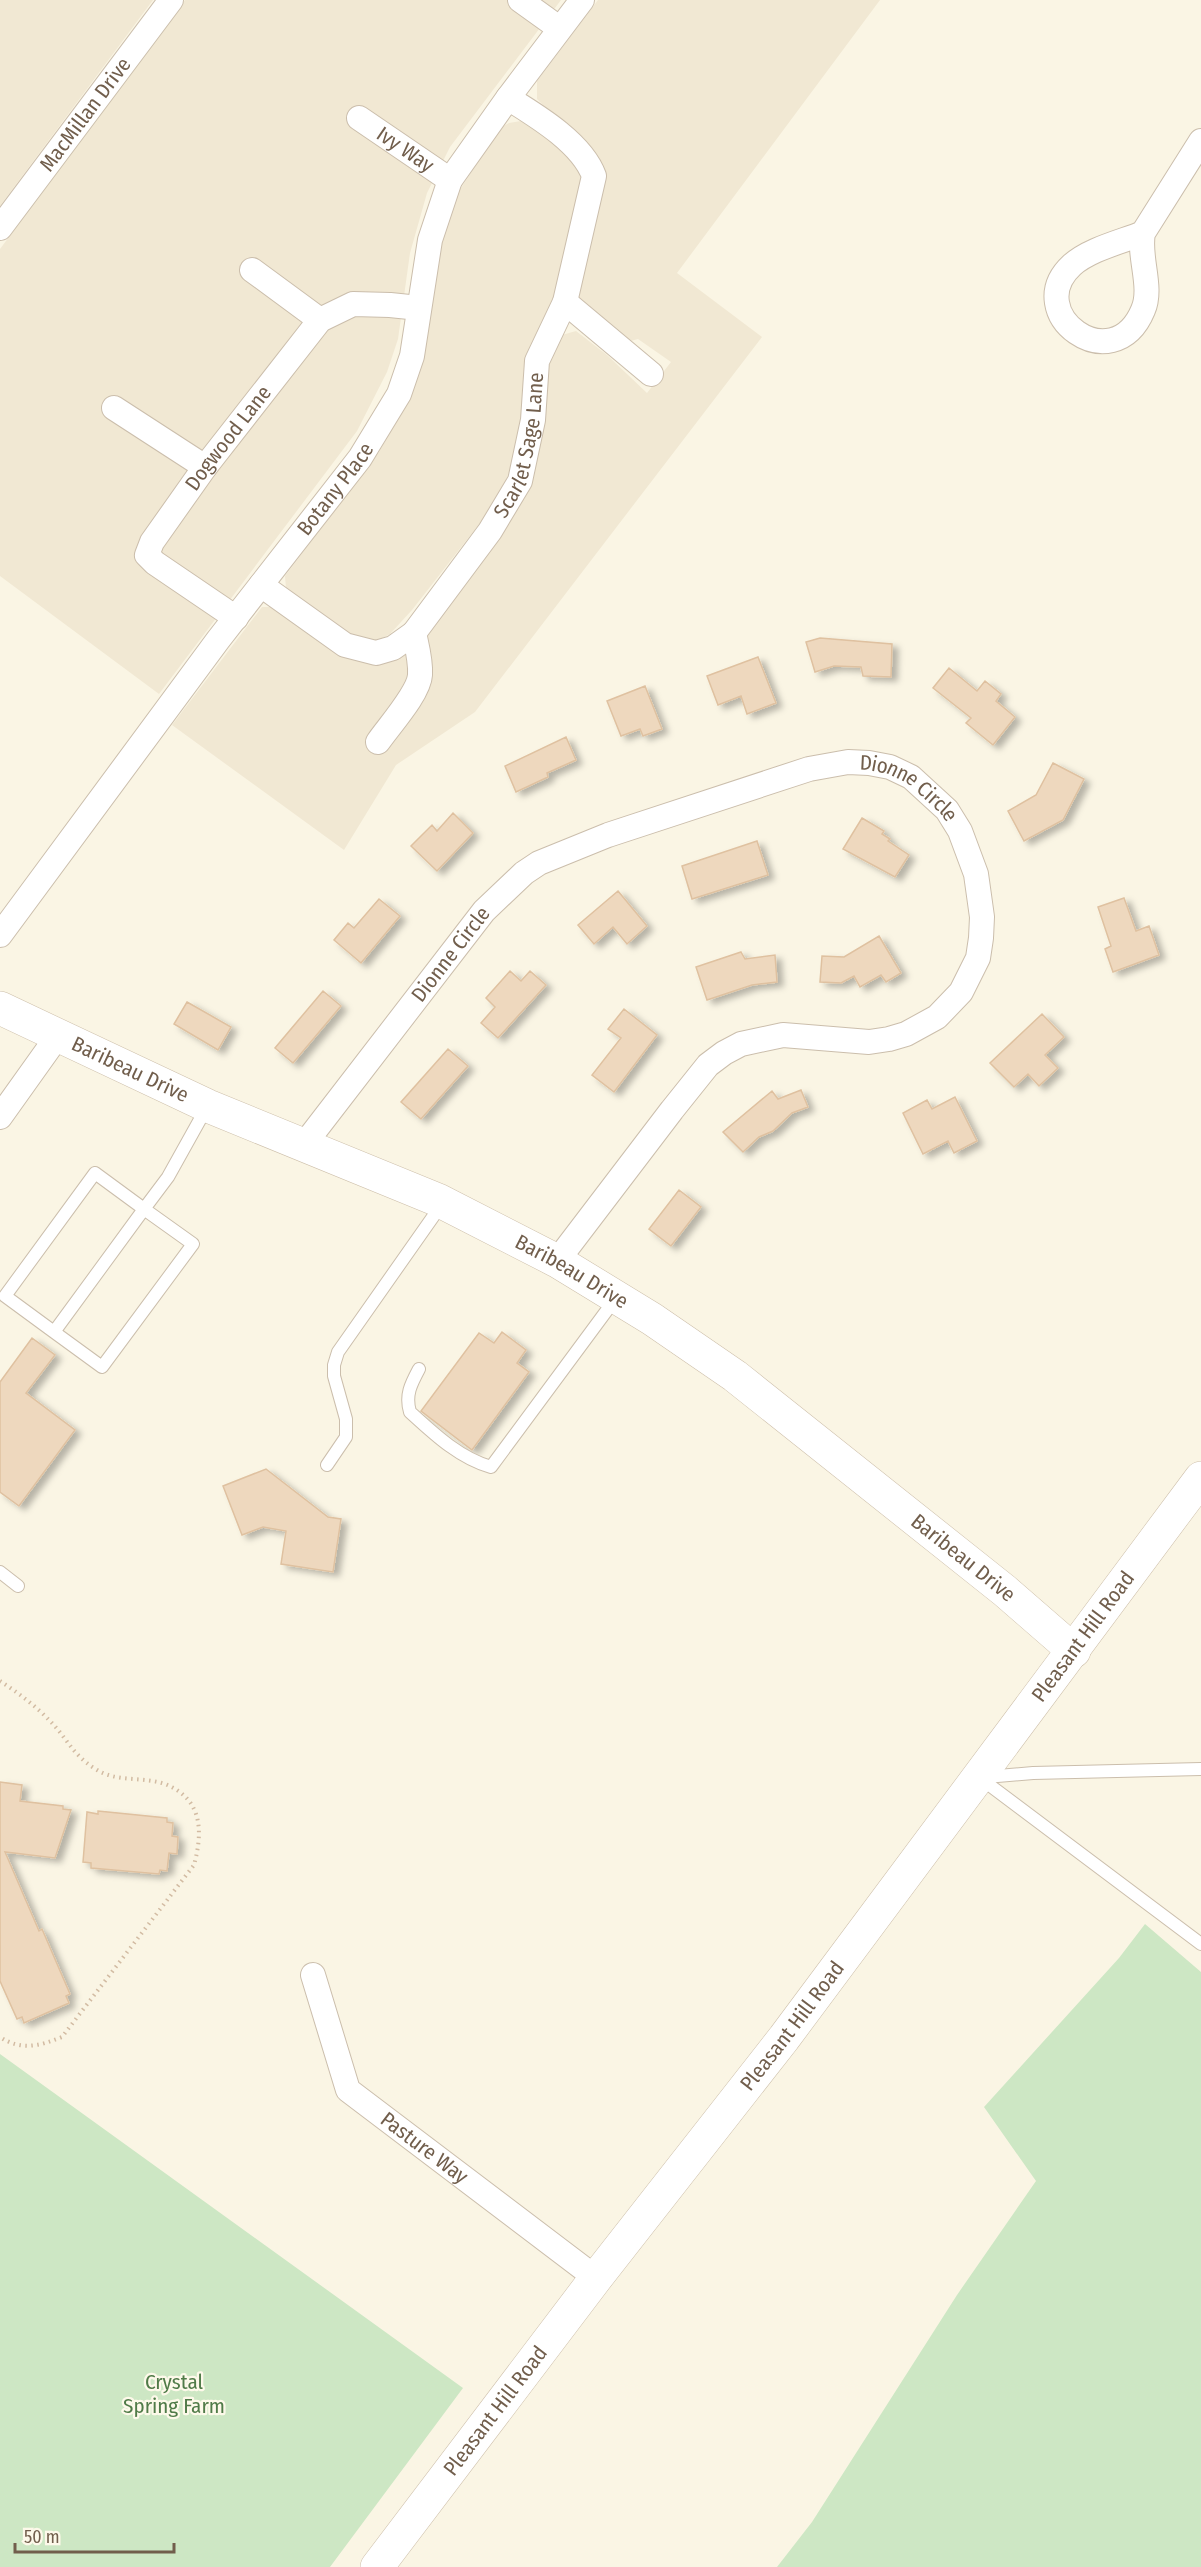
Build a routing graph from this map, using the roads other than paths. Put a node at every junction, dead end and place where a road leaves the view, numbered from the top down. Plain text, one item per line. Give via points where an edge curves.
1 (171, 0) edge
2 (520, 0) edge
3 (582, 0) edge
4 (559, 28) junction
5 (508, 98) junction
6 (358, 118) dead end
7 (1201, 141) edge
8 (450, 180) junction
9 (0, 228) edge
10 (1143, 233) junction
11 (252, 270) dead end
12 (565, 302) junction
13 (419, 309) junction
14 (320, 320) junction
15 (651, 374) dead end
16 (114, 408) dead end
17 (205, 467) junction
18 (261, 585) junction
19 (236, 618) junction
20 (414, 633) junction
21 (378, 742) dead end
22 (0, 935) edge
23 (0, 1008) edge
24 (57, 1037) junction
25 (208, 1106) junction
26 (0, 1117) edge
27 (303, 1146) junction
28 (442, 1203) junction
29 (144, 1209) junction
30 (557, 1261) junction
31 (617, 1297) junction
32 (54, 1332) junction
33 (419, 1369) dead end
34 (327, 1464) dead end
35 (1201, 1478) edge
36 (0, 1572) edge
37 (18, 1586) dead end
38 (1074, 1651) junction
39 (1201, 1769) edge
40 (979, 1778) junction
41 (1201, 1944) edge
42 (313, 1975) dead end
43 (596, 2277) junction
44 (377, 2567) edge

1 - 9 street, MacMillan Drive
2 - 4 street
3 - 4 street, Botany Place
4 - 5 street, Botany Place
5 - 8 street, Botany Place
5 - 12 street, Scarlet Sage Lane via 575,147 588,161 594,176
6 - 8 street, Ivy Way
7 - 10 street
8 - 13 street, Botany Place via 430,240
10 - 10 street via 1140,246 1144,308 1136,324 1123,336 1106,342 1088,340 1070,330 1059,311 1057,291 1063,276 1087,256
11 - 14 street
12 - 15 street
12 - 20 street, Scarlet Sage Lane via 537,361 533,420 520,481 490,531
13 - 14 street, Dogwood Lane via 353,304
13 - 18 street, Botany Place via 412,356 399,394 360,458
14 - 17 street, Dogwood Lane
16 - 17 street
17 - 19 street, Dogwood Lane via 147,555
18 - 19 street, Botany Place
18 - 20 street, Scarlet Sage Lane via 345,645 376,653 393,648
19 - 22 street, Botany Place
20 - 21 street via 420,678
23 - 24 street, Baribeau Drive
24 - 25 street, Baribeau Drive
24 - 26 street
25 - 27 street, Baribeau Drive
25 - 29 lane via 168,1177
27 - 28 street, Baribeau Drive via 350,1162
27 - 30 street, Dionne Circle via 484,911 539,863 608,835 809,769 848,762 890,767 911,777 947,810 960,831 976,874 981,938 978,958 961,992 937,1017 889,1039 869,1042 783,1035 741,1044 724,1053 708,1065
28 - 30 street, Baribeau Drive
28 - 34 lane via 338,1352 334,1376 346,1419 346,1437
29 - 32 lane
29 - 32 lane via 192,1244 102,1367
29 - 32 lane via 95,1173 5,1296
30 - 31 street, Baribeau Drive
31 - 33 lane via 491,1467 460,1454 410,1412 408,1390
31 - 38 street, Baribeau Drive via 735,1376
35 - 38 street, Pleasant Hill Road
36 - 37 lane
38 - 40 street, Pleasant Hill Road
39 - 40 lane
40 - 41 lane
40 - 43 street, Pleasant Hill Road via 784,2038
42 - 43 street, Pasture Way via 348,2090
43 - 44 street, Pleasant Hill Road

